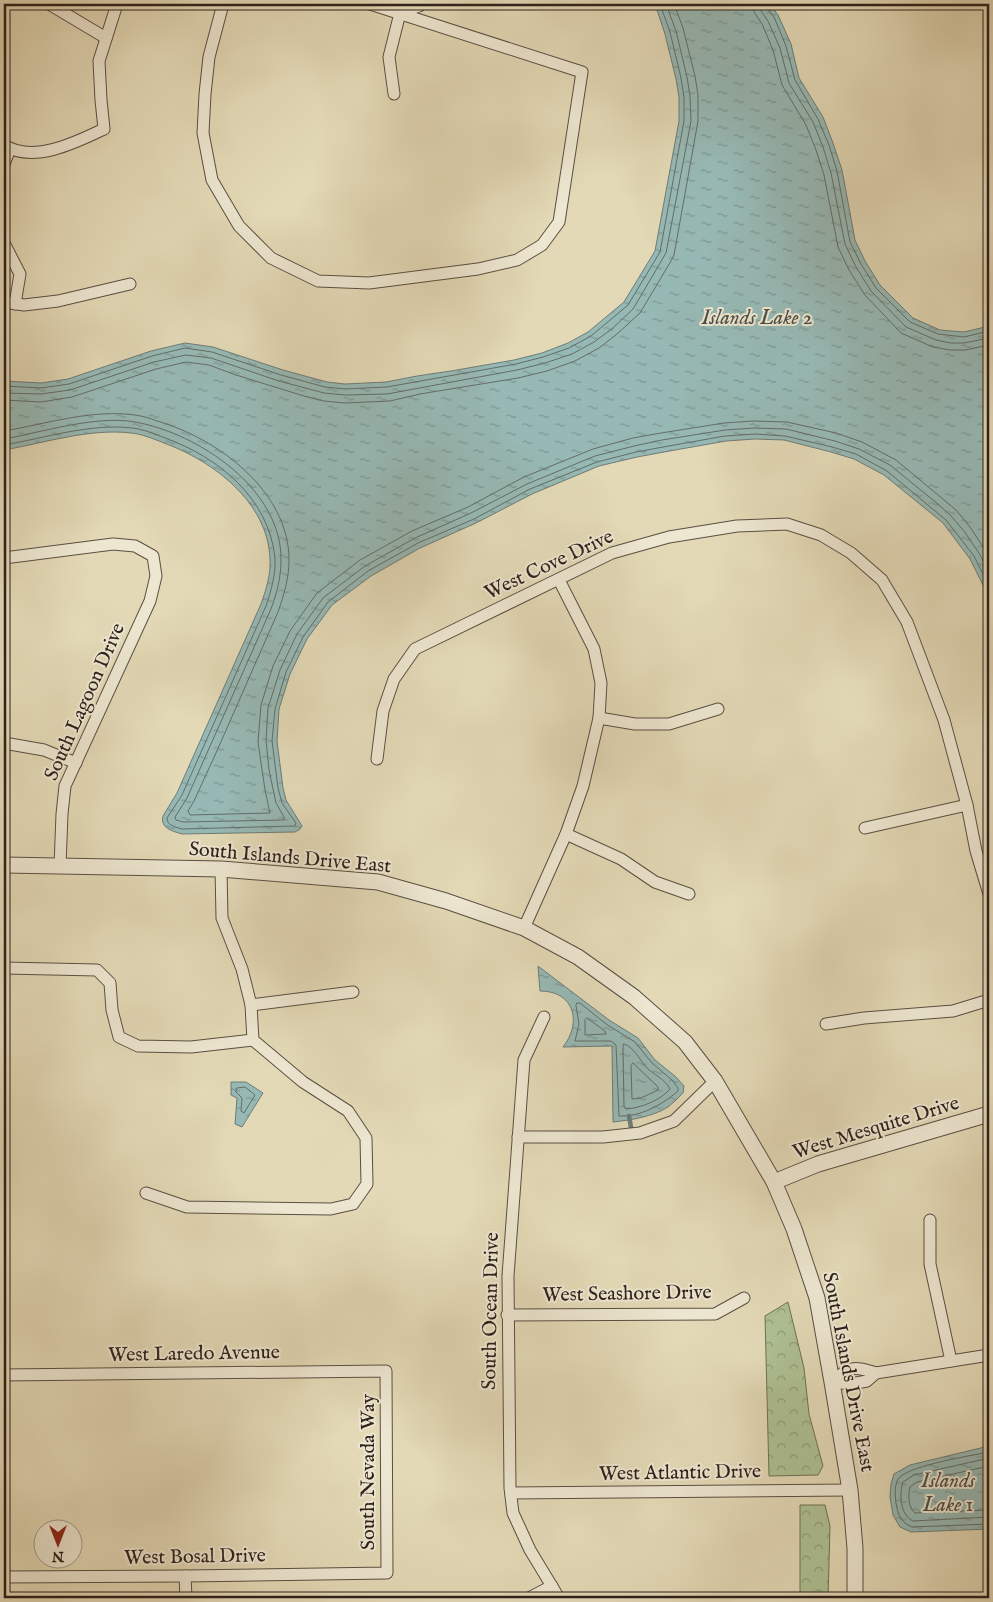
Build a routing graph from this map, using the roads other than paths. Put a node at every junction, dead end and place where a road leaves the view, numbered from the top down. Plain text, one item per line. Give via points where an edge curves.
1 (49, 4) edge
2 (117, 4) edge
3 (223, 4) edge
4 (370, 4) edge
5 (420, 4) edge
6 (398, 9) edge
7 (106, 38) junction
8 (394, 94) dead end
9 (7, 147) edge
10 (4, 164) edge
11 (4, 243) edge
12 (130, 284) dead end
13 (10, 303) edge
14 (4, 558) edge
15 (559, 580) junction
16 (718, 709) dead end
17 (599, 718) junction
18 (4, 743) edge
19 (377, 759) dead end
20 (76, 763) junction
21 (967, 805) junction
22 (865, 828) dead end
23 (566, 834) junction
24 (4, 865) edge
25 (60, 866) junction
26 (221, 869) junction
27 (689, 894) dead end
28 (989, 894) edge
29 (524, 928) junction
30 (4, 968) edge
31 (353, 992) dead end
32 (989, 1000) edge
33 (251, 1005) junction
34 (544, 1017) dead end
35 (826, 1024) dead end
36 (253, 1040) junction
37 (715, 1081) junction
38 (989, 1114) edge
39 (518, 1137) junction
40 (774, 1182) junction
41 (146, 1193) dead end
42 (930, 1220) dead end
43 (744, 1298) dead end
44 (507, 1315) junction
45 (989, 1355) edge
46 (951, 1361) junction
47 (386, 1371) joint
48 (4, 1375) edge
49 (832, 1382) junction
50 (850, 1490) junction
51 (510, 1493) junction
52 (387, 1573) joint
53 (185, 1576) junction
54 (4, 1577) edge
55 (552, 1586) junction
56 (186, 1598) edge
57 (529, 1598) edge
58 (559, 1598) edge
59 (855, 1598) edge

1 - 7 street
2 - 7 street
3 - 6 street via 209,57 203,133 212,180 239,226 271,258 318,281 369,283 478,269 517,260 542,245 559,222 582,72
4 - 6 street
5 - 6 street
6 - 8 street via 388,57
7 - 9 street via 99,61 104,129 65,146 35,153
9 - 10 street
11 - 13 street via 20,274
12 - 13 street via 58,301 24,305
14 - 20 street, South Lagoon Drive via 113,544 135,546 153,556 156,576 150,601
15 - 17 street via 594,649 601,683
15 - 19 street, West Cove Drive via 415,649 394,679 383,711
15 - 21 street, West Cove Drive via 612,553 669,537 737,526 787,524 821,535 851,553 882,580 906,622 944,720
16 - 17 street via 669,724 635,724
17 - 23 street via 583,786
18 - 20 street via 44,750
20 - 25 street, South Lagoon Drive via 65,786
21 - 22 street
21 - 28 street, West Cove Drive via 976,852
23 - 27 street via 621,859 654,882
23 - 29 street
24 - 25 street, South Islands Drive East
25 - 26 street, South Islands Drive East
26 - 29 street, South Islands Drive East via 378,882
26 - 33 street via 222,918 242,969
29 - 37 street, South Islands Drive East via 578,957 634,997 685,1042
30 - 36 street via 97,970 110,983 119,1037 138,1046 191,1047
31 - 33 street
32 - 35 street via 953,1011
33 - 36 street
34 - 39 street, South Ocean Drive via 524,1060
36 - 41 street via 303,1082 348,1111 366,1138 367,1184 353,1204 331,1209 187,1207
37 - 39 street via 674,1121 640,1133 603,1137
37 - 40 street, South Islands Drive East
38 - 40 street, West Mesquite Drive via 818,1164
39 - 44 street, South Ocean Drive
40 - 49 street, South Islands Drive East via 817,1298
42 - 46 street via 930,1264
43 - 44 street, West Seashore Drive via 715,1314
44 - 51 street, South Ocean Drive
45 - 46 street
46 - 49 street via 876,1373 861,1368 846,1370
47 - 48 street, West Laredo Avenue
47 - 52 street, South Nevada Way
49 - 50 street, South Islands Drive East
50 - 51 street, West Atlantic Drive
50 - 59 street, South Islands Drive East
51 - 55 street, South Ocean Drive via 513,1513
52 - 53 street, West Bosal Drive
53 - 54 street, West Bosal Drive
53 - 56 street
55 - 57 street
55 - 58 street, South Ocean Drive

